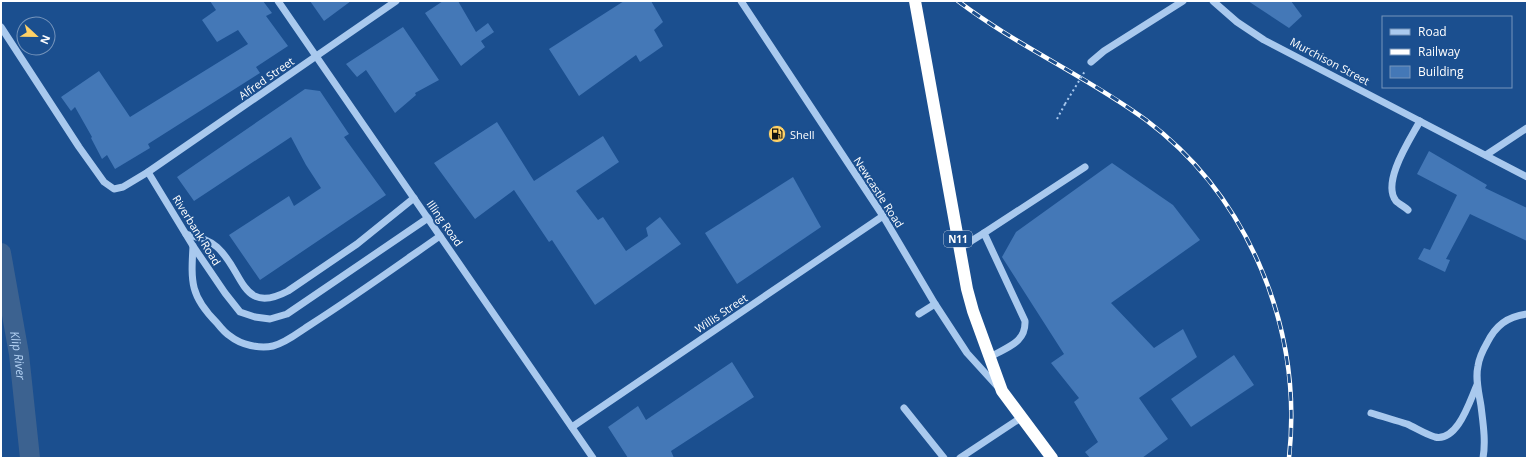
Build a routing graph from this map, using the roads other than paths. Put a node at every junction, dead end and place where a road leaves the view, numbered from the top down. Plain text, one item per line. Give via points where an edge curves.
1 (278, 1) edge
2 (396, 1) edge
3 (741, 1) edge
4 (915, 1) edge
5 (1184, 1) edge
6 (1213, 1) edge
7 (1, 27) edge
8 (316, 56) junction
9 (1091, 62) dead end
10 (1420, 121) junction
11 (1527, 128) edge
12 (1486, 155) junction
13 (1085, 167) dead end
14 (148, 172) junction
15 (1527, 177) edge
16 (414, 198) junction
17 (1408, 210) dead end
18 (883, 216) junction
19 (428, 218) junction
20 (186, 234) junction
21 (984, 234) junction
22 (440, 236) junction
23 (193, 246) junction
24 (960, 248) junction
25 (935, 304) junction
26 (919, 314) dead end
27 (1527, 314) edge
28 (990, 357) junction
29 (1477, 385) junction
30 (1002, 391) junction
31 (904, 408) dead end
32 (1371, 413) dead end
33 (1022, 417) junction
34 (572, 427) junction
35 (593, 458) edge
36 (944, 458) edge
37 (960, 458) edge
38 (1052, 458) edge
39 (1483, 458) edge

1 - 8 street, Illing Road
2 - 8 street, Alfred Street
3 - 18 street, Newcastle Road
4 - 24 highway, N11
5 - 9 street via 1104,51
6 - 10 street, Murchison Street via 1237,22 1264,40
7 - 14 street via 104,182 114,189 123,187
8 - 14 street, Alfred Street
8 - 16 street, Illing Road
10 - 12 street, Murchison Street
10 - 17 street via 1393,176 1391,188 1396,201
11 - 12 street
12 - 15 street, Murchison Street
13 - 21 street
14 - 20 street, Riverbank Road
16 - 19 street, Illing Road
16 - 20 street via 357,244 288,291 268,299 258,299 250,294 228,260 215,246
18 - 25 street, Newcastle Road
18 - 34 street, Willis Street
19 - 22 street, Illing Road
19 - 23 street, Riverbank Road via 287,314 270,319 240,312
20 - 23 street, Riverbank Road
21 - 24 street
21 - 28 street via 1025,320 1022,337
22 - 23 street via 286,340 274,346 260,347 230,337 197,298 191,275
22 - 34 street, Illing Road
24 - 28 highway, N11 via 973,311
25 - 26 street
25 - 30 street, Newcastle Road via 967,353
27 - 29 street via 1506,320 1493,330 1482,353
28 - 30 highway, N11
29 - 32 street via 1464,415 1451,433 1444,437 1436,437 1407,424
29 - 39 street via 1483,432
30 - 33 highway, N11
31 - 36 street
33 - 37 street
33 - 38 highway, N11
34 - 35 street, Illing Road

